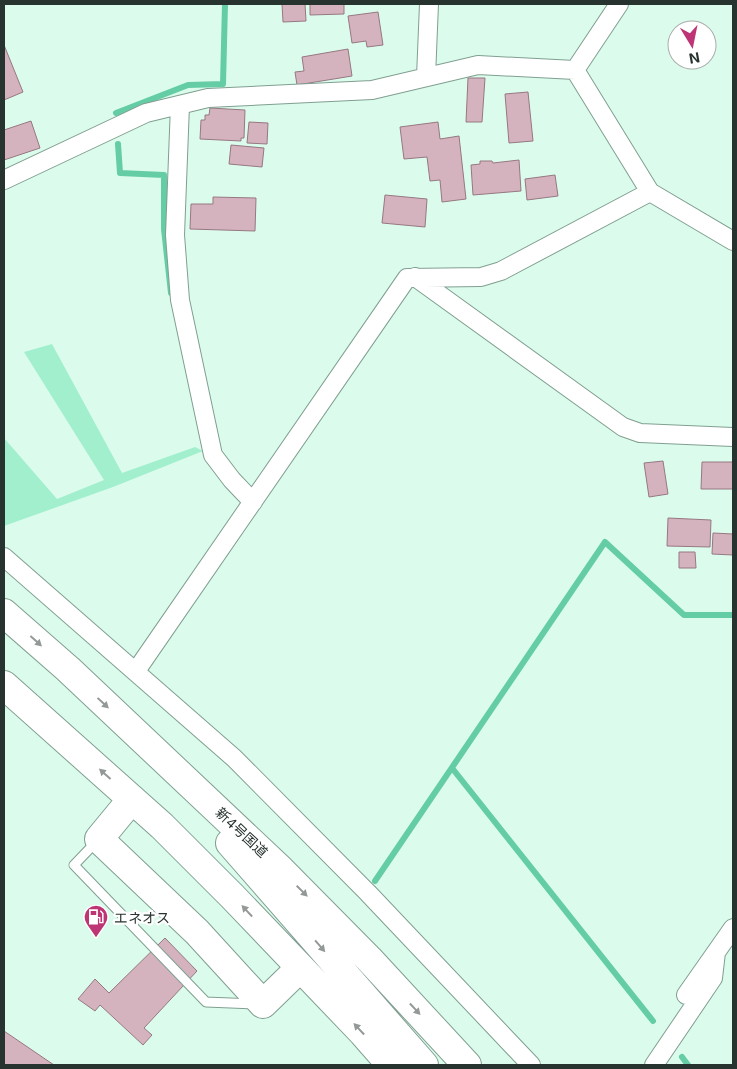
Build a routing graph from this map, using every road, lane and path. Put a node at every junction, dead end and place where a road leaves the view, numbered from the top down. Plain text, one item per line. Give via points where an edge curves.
1 (429, 4) edge
2 (620, 4) edge
3 (575, 70) junction
4 (426, 77) junction
5 (180, 105) junction
6 (4, 180) edge
7 (650, 192) junction
8 (733, 241) edge
9 (415, 277) junction
10 (733, 437) edge
11 (253, 502) junction
12 (4, 557) edge
13 (4, 613) edge
14 (136, 671) junction
15 (4, 685) edge
16 (166, 761) junction
17 (132, 799) junction
18 (99, 839) junction
19 (733, 928) edge
20 (716, 952) junction
21 (300, 968) junction
22 (686, 996) dead end
23 (263, 1004) junction
24 (392, 1065) edge
25 (424, 1065) edge
26 (467, 1065) edge
27 (531, 1065) edge
28 (654, 1065) edge

1 - 4 street
2 - 3 street
3 - 4 street via 478,65
3 - 7 street
4 - 5 street via 372,90 208,98
5 - 6 street via 146,113
5 - 11 street via 175,235 180,300 213,456
7 - 8 street
7 - 9 street via 501,271 481,277
9 - 10 street via 623,427 640,433
9 - 11 street via 407,278
11 - 14 street
12 - 14 street
13 -> 16 highway, 新4号国道
14 - 27 street via 234,758 375,900
17 -> 15 highway
16 -> 25 highway via 233,846
16 -> 26 highway, 新4号国道 via 281,870
17 - 18 highway
21 -> 17 highway via 232,896
18 - 23 highway via 197,932
18 - 23 lane via 74,865 206,1002
19 - 20 street
20 - 22 street
20 - 28 street via 713,978
21 - 23 highway
24 -> 21 highway

